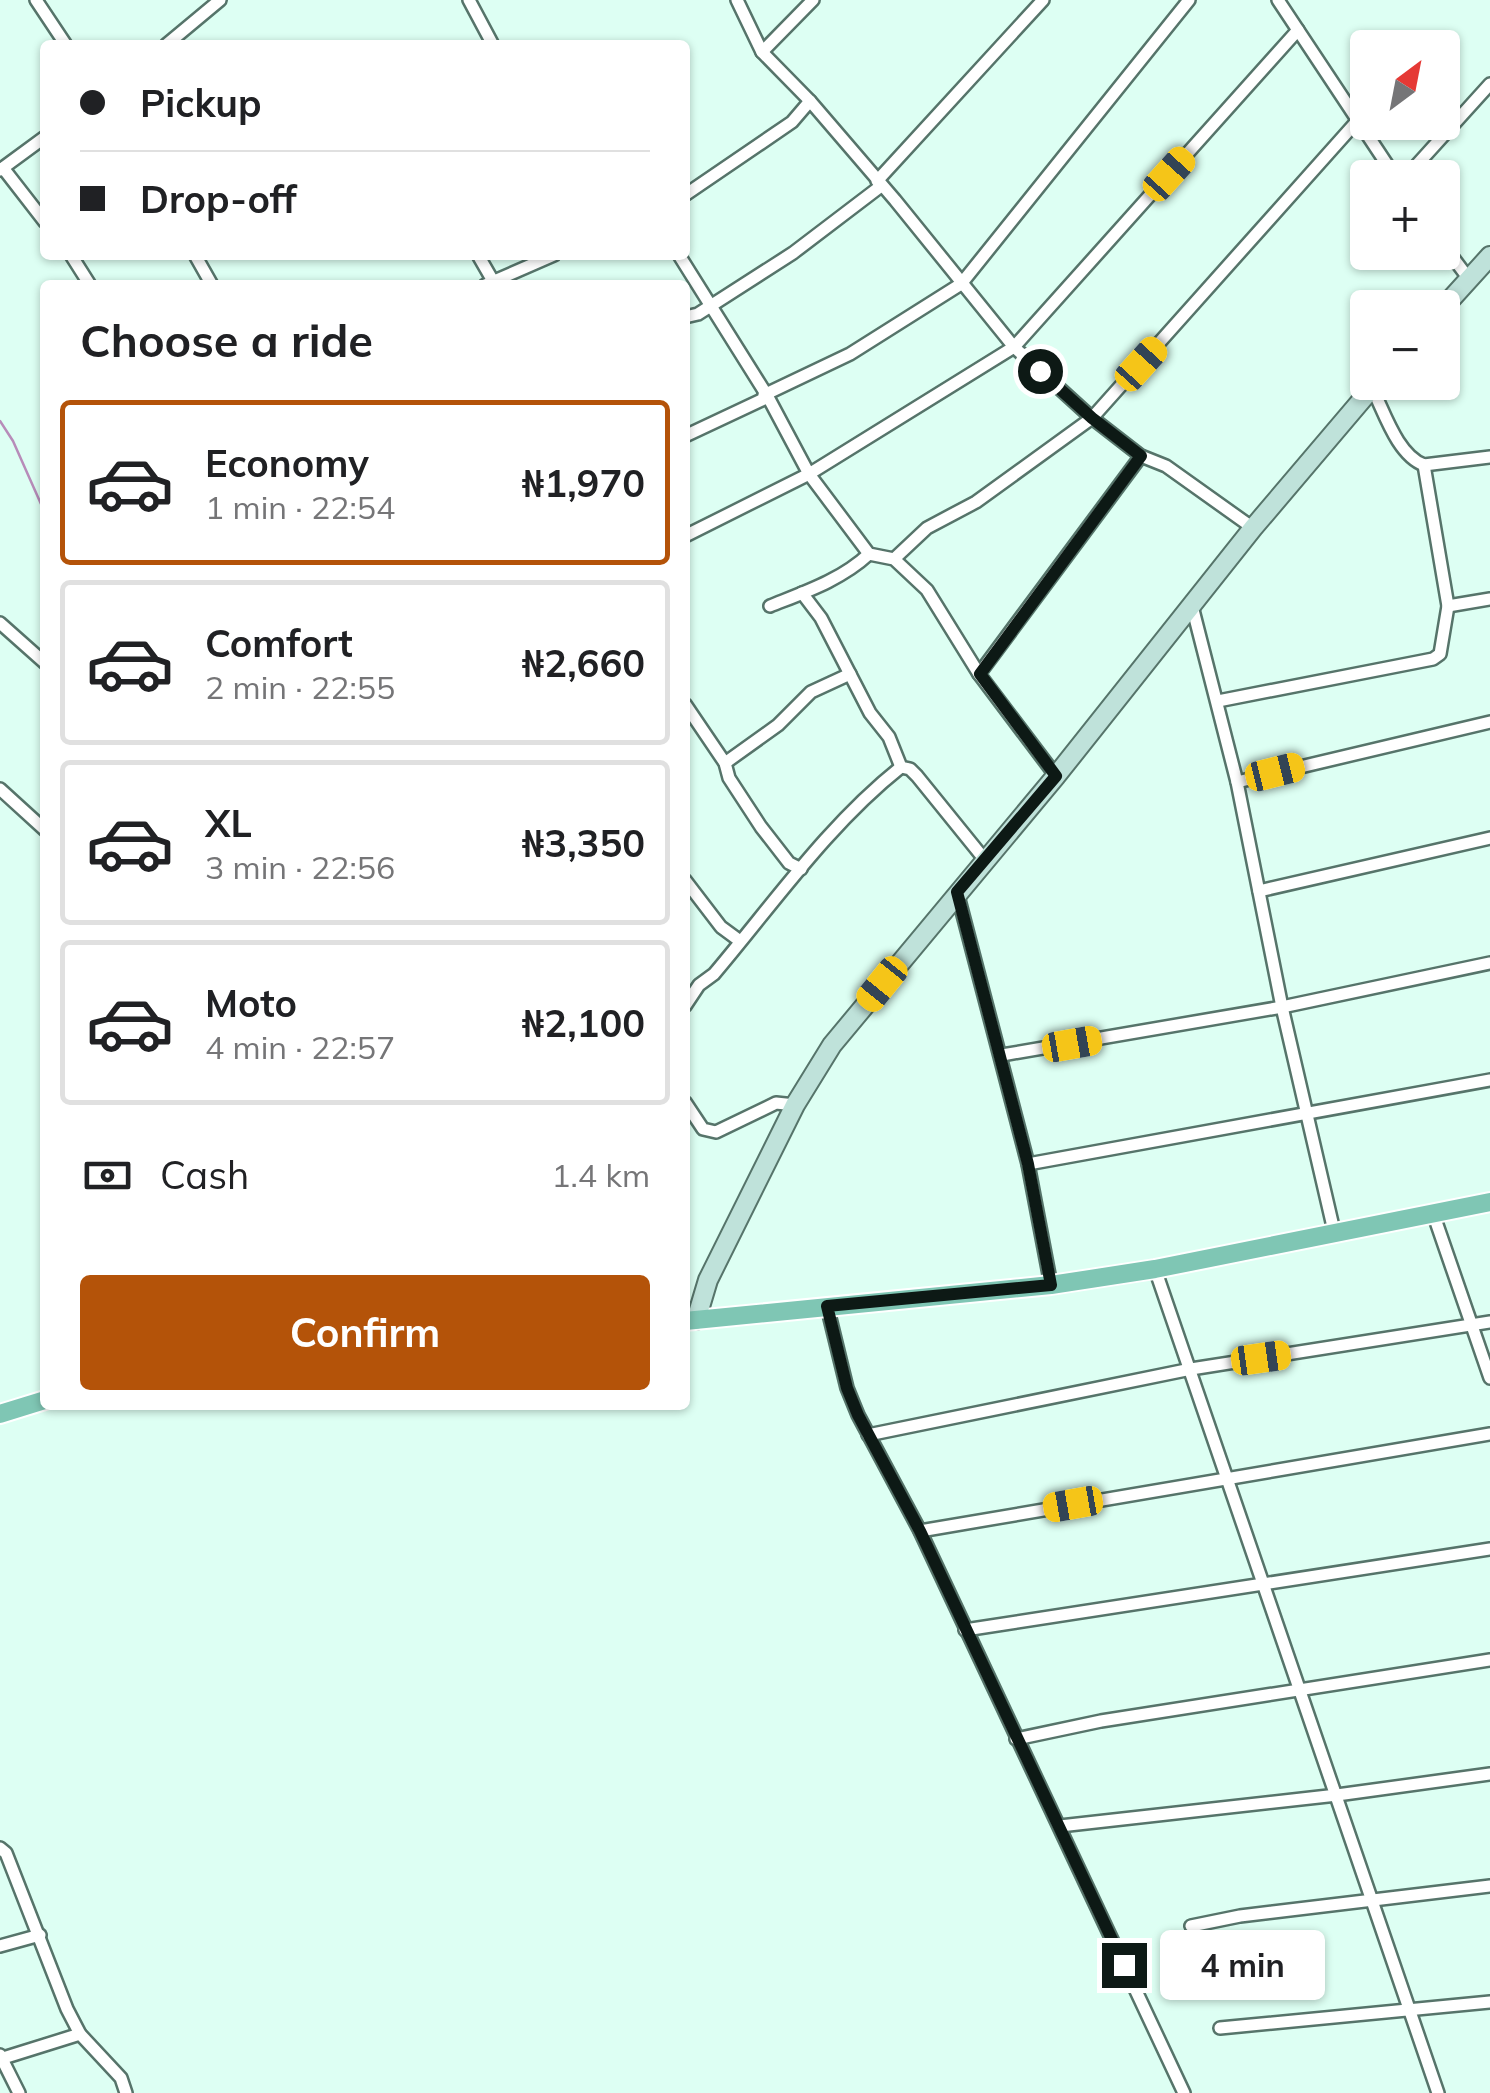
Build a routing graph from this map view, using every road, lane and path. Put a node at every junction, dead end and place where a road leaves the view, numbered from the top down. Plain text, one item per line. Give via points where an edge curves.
1 (36, 0) edge
2 (220, 0) edge
3 (469, 0) edge
4 (737, 0) edge
5 (813, 0) edge
6 (1043, 0) edge
7 (1188, 0) edge
8 (1278, 0) edge
9 (1298, 30) junction
10 (63, 40) edge
11 (172, 40) edge
12 (490, 40) edge
13 (762, 52) junction
14 (1490, 84) edge
15 (810, 100) junction
16 (1350, 104) edge
17 (1350, 129) edge
18 (40, 141) edge
19 (1422, 160) edge
20 (1, 169) edge
21 (879, 183) junction
22 (690, 192) edge
23 (40, 216) edge
24 (1490, 256) edge
25 (542, 260) edge
26 (682, 260) edge
27 (1460, 267) edge
28 (1469, 279) junction
29 (496, 280) edge
30 (960, 284) junction
31 (1459, 290) edge
32 (709, 305) junction
33 (690, 316) edge
34 (1014, 347) junction
35 (766, 396) junction
36 (1361, 400) edge
37 (1381, 400) edge
38 (1092, 418) junction
39 (690, 434) edge
40 (1141, 456) junction
41 (1490, 458) edge
42 (1424, 465) junction
43 (810, 474) junction
44 (1253, 528) junction
45 (690, 534) edge
46 (870, 554) junction
47 (894, 559) junction
48 (802, 593) junction
49 (1490, 599) edge
50 (770, 606) dead end
51 (1192, 606) junction
52 (1448, 606) junction
53 (0, 623) edge
54 (40, 658) edge
55 (850, 674) junction
56 (980, 674) junction
57 (1218, 701) junction
58 (690, 711) edge
59 (1490, 722) edge
60 (725, 763) junction
61 (901, 768) junction
62 (1056, 776) junction
63 (1236, 782) junction
64 (0, 790) edge
65 (40, 826) edge
66 (1490, 838) edge
67 (985, 860) junction
68 (801, 869) junction
69 (690, 887) edge
70 (1258, 891) junction
71 (957, 892) junction
72 (740, 941) junction
73 (1490, 963) edge
74 (690, 998) edge
75 (1282, 1007) junction
76 (1002, 1056) junction
77 (1490, 1080) edge
78 (795, 1105) junction
79 (690, 1110) edge
80 (1306, 1112) junction
81 (1028, 1164) junction
82 (1490, 1202) edge
83 (1433, 1213) junction
84 (1334, 1231) junction
85 (1155, 1269) junction
86 (1051, 1285) junction
87 (827, 1306) junction
88 (691, 1320) edge
89 (1490, 1322) edge
90 (1473, 1325) junction
91 (1191, 1369) junction
92 (1490, 1378) edge
93 (40, 1402) edge
94 (0, 1414) edge
95 (868, 1434) junction
96 (1490, 1434) edge
97 (1226, 1477) junction
98 (920, 1531) junction
99 (1490, 1548) edge
100 (1262, 1586) junction
101 (965, 1630) junction
102 (1490, 1660) edge
103 (1298, 1693) junction
104 (1016, 1739) junction
105 (1490, 1774) edge
106 (1336, 1795) junction
107 (1060, 1826) junction
108 (0, 1848) edge
109 (1490, 1886) edge
110 (1373, 1902) junction
111 (1190, 1926) dead end
112 (40, 1936) junction
113 (0, 1946) edge
114 (1490, 2002) edge
115 (1409, 2008) junction
116 (1220, 2028) dead end
117 (80, 2034) junction
118 (0, 2058) edge
119 (20, 2093) edge
120 (126, 2093) edge
121 (1184, 2093) edge
122 (1438, 2093) edge

1 - 10 street
2 - 11 street
3 - 12 street
4 - 13 street
5 - 13 street
6 - 21 street
7 - 30 street
8 - 9 street
9 - 16 street
9 - 34 street
13 - 15 street
14 - 19 street
15 - 21 street
15 - 22 street via 792,122
17 - 38 street
18 - 20 street
20 - 23 street
21 - 30 street
21 - 32 street via 793,253
24 - 28 street
25 - 29 street
26 - 32 street
27 - 28 street
28 - 31 street
30 - 34 street
30 - 35 street via 850,354
32 - 33 street
32 - 35 street
34 - 38 street
34 - 43 street
35 - 39 street
35 - 43 street
36 - 44 street
37 - 42 street via 1404,450
38 - 40 street
38 - 47 street via 976,502 927,528
40 - 44 street via 1166,466
40 - 56 street
41 - 42 street
42 - 52 street
43 - 45 street
43 - 46 street
44 - 51 street
46 - 47 street
46 - 48 street
47 - 56 street via 928,590
48 - 50 street
48 - 55 street
49 - 52 street
51 - 57 street
51 - 62 street
52 - 57 street via 1440,654 1433,659
53 - 54 street
55 - 60 street via 801,699
55 - 61 street via 890,737
56 - 62 street
57 - 63 street
58 - 60 street
59 - 63 street
60 - 68 street via 761,827
61 - 67 street via 917,776
61 - 68 street via 854,806
62 - 67 street
63 - 70 street
64 - 65 street
66 - 70 street
67 - 71 street
68 - 72 street
69 - 72 street
70 - 75 street
71 - 76 street
71 - 78 street via 832,1045
72 - 74 street
73 - 75 street
75 - 76 street
75 - 80 street
76 - 81 street
77 - 80 street
78 - 79 street via 776,1103 716,1132 703,1129
78 - 88 street
80 - 81 street
80 - 84 street
81 - 86 street
82 - 83 main road
83 - 84 main road
83 - 90 street
84 - 85 main road
85 - 86 main road
85 - 91 street
86 - 87 main road
87 - 88 main road
87 - 95 street via 847,1388
89 - 90 street
90 - 91 street
90 - 92 street
91 - 95 street
91 - 97 street
93 - 94 main road
95 - 98 street
96 - 97 street
97 - 98 street
97 - 100 street
98 - 101 street
99 - 100 street
100 - 101 street
100 - 103 street
101 - 104 street
102 - 103 street
103 - 104 street
103 - 106 street
104 - 107 street
105 - 106 street
106 - 107 street
106 - 110 street
107 - 121 street
108 - 112 street
109 - 110 street
110 - 111 street
110 - 115 street
112 - 113 street
112 - 117 street
114 - 115 street
115 - 116 street
115 - 122 street
117 - 118 street
117 - 120 street via 121,2078
118 - 119 street

